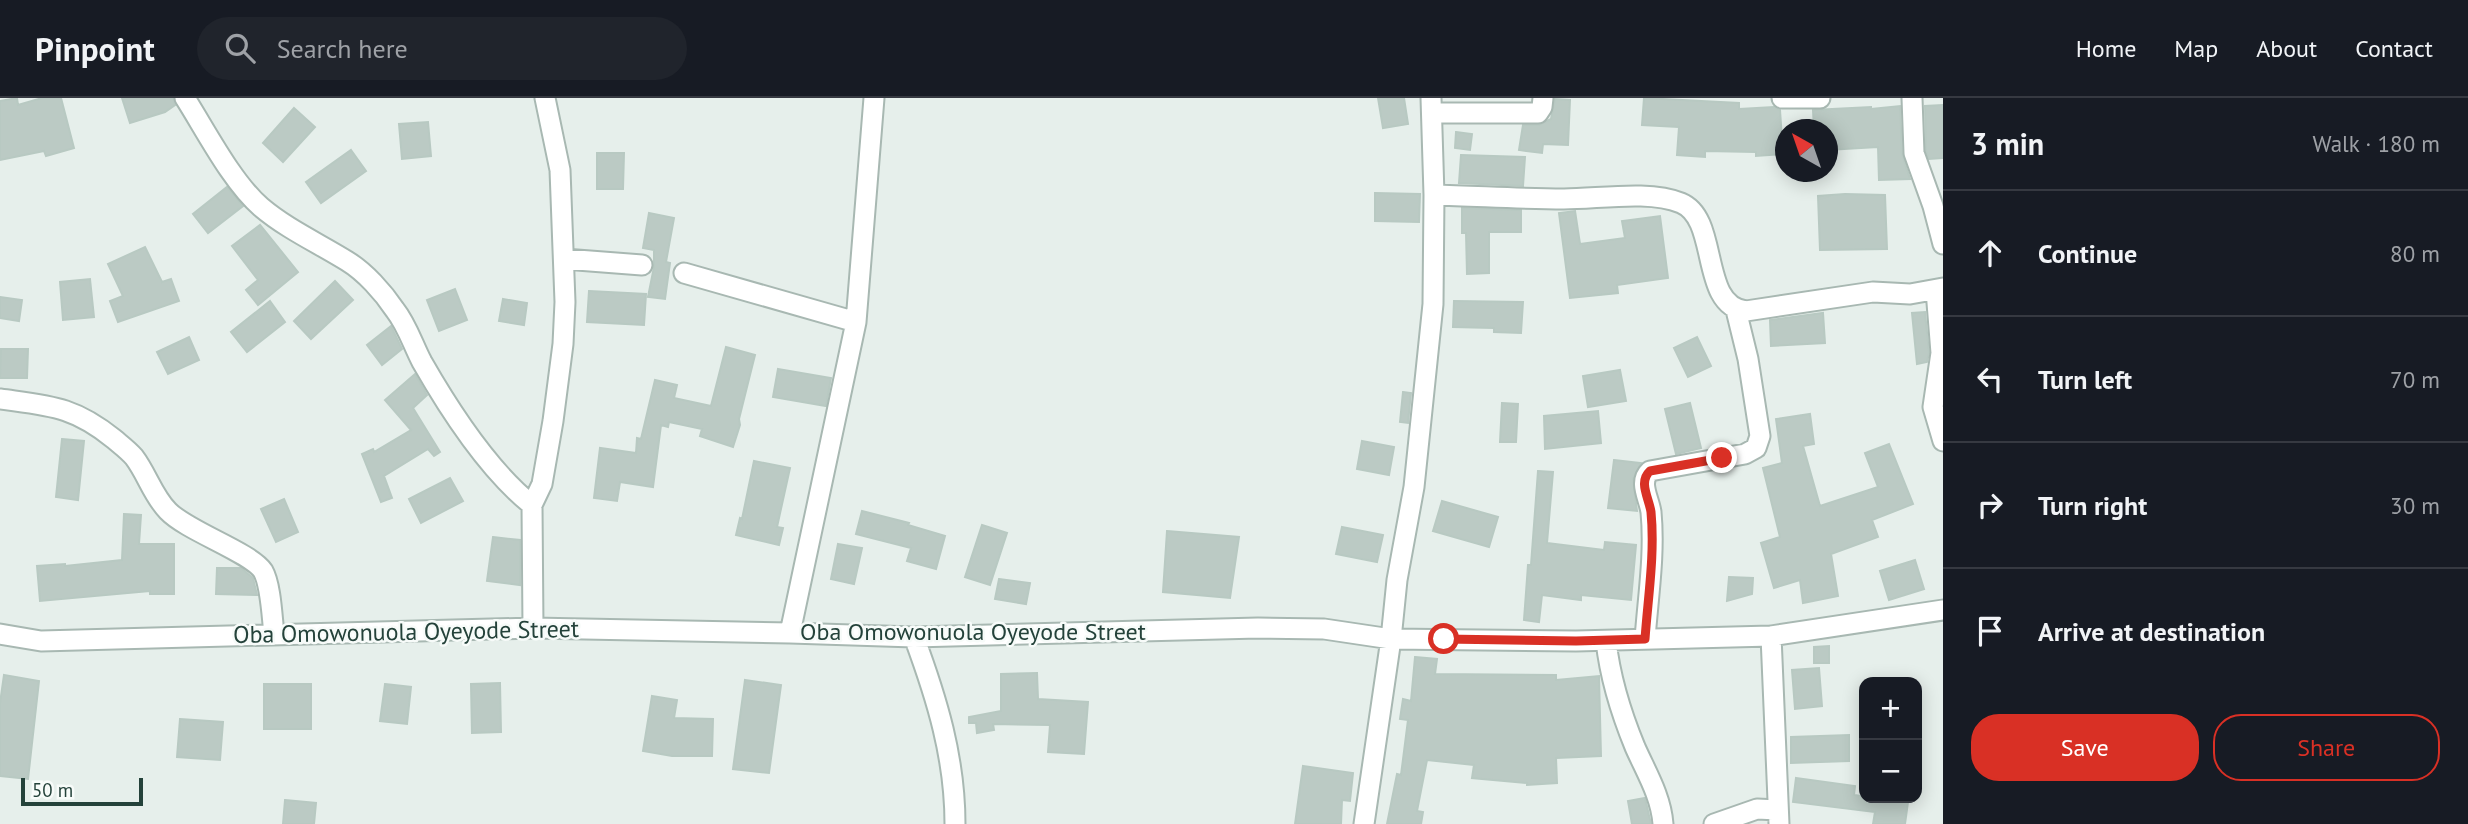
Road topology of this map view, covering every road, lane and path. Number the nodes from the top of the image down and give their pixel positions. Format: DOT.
graph roads {
  1 [pos="185,98"];
  2 [pos="544,98"];
  3 [pos="874,98"];
  4 [pos="1543,98"];
  5 [pos="1782,98"];
  6 [pos="1820,98"];
  7 [pos="1912,98"];
  8 [pos="1431,106"];
  9 [pos="1434,195"];
  10 [pos="1943,244"];
  11 [pos="564,259"];
  12 [pos="642,265"];
  13 [pos="684,273"];
  14 [pos="1939,289"];
  15 [pos="1737,310"];
  16 [pos="856,322"];
  17 [pos="0,399"];
  18 [pos="1943,441"];
  19 [pos="532,505"];
  20 [pos="1943,610"];
  21 [pos="533,628"];
  22 [pos="790,633"];
  23 [pos="0,634"];
  24 [pos="274,634"];
  25 [pos="1771,636"];
  26 [pos="914,638"];
  27 [pos="1391,639"];
  28 [pos="1645,639"];
  29 [pos="1606,641"];
  30 [pos="1779,817"];
  31 [pos="955,824"];
  32 [pos="1364,824"];
  33 [pos="1664,824"];
  34 [pos="1714,824"];
  1 -- 19 [label="street"];
  2 -- 11 [label="street"];
  3 -- 16 [label="street"];
  4 -- 8 [label="street"];
  5 -- 6 [label="street"];
  7 -- 10 [label="street"];
  8 -- 9 [label="street"];
  9 -- 15 [label="street"];
  9 -- 27 [label="street"];
  11 -- 12 [label="street"];
  11 -- 19 [label="street"];
  13 -- 16 [label="street"];
  14 -- 15 [label="street"];
  14 -- 18 [label="street"];
  15 -- 28 [label="street"];
  16 -- 22 [label="street"];
  17 -- 24 [label="street"];
  19 -- 21 [label="street"];
  20 -- 25 [label="street, Oba Omowonuola Oyeyode Street"];
  21 -- 22 [label="street, Oba Omowonuola Oyeyode Street"];
  21 -- 24 [label="street, Oba Omowonuola Oyeyode Street"];
  22 -- 26 [label="street, Oba Omowonuola Oyeyode Street"];
  23 -- 24 [label="street, Oba Omowonuola Oyeyode Street"];
  25 -- 28 [label="street, Oba Omowonuola Oyeyode Street"];
  25 -- 30 [label="street"];
  26 -- 27 [label="street, Oba Omowonuola Oyeyode Street"];
  26 -- 31 [label="street"];
  27 -- 29 [label="street, Oba Omowonuola Oyeyode Street"];
  27 -- 32 [label="street"];
  28 -- 29 [label="street, Oba Omowonuola Oyeyode Street"];
  29 -- 33 [label="street"];
  30 -- 34 [label="street"];
}
